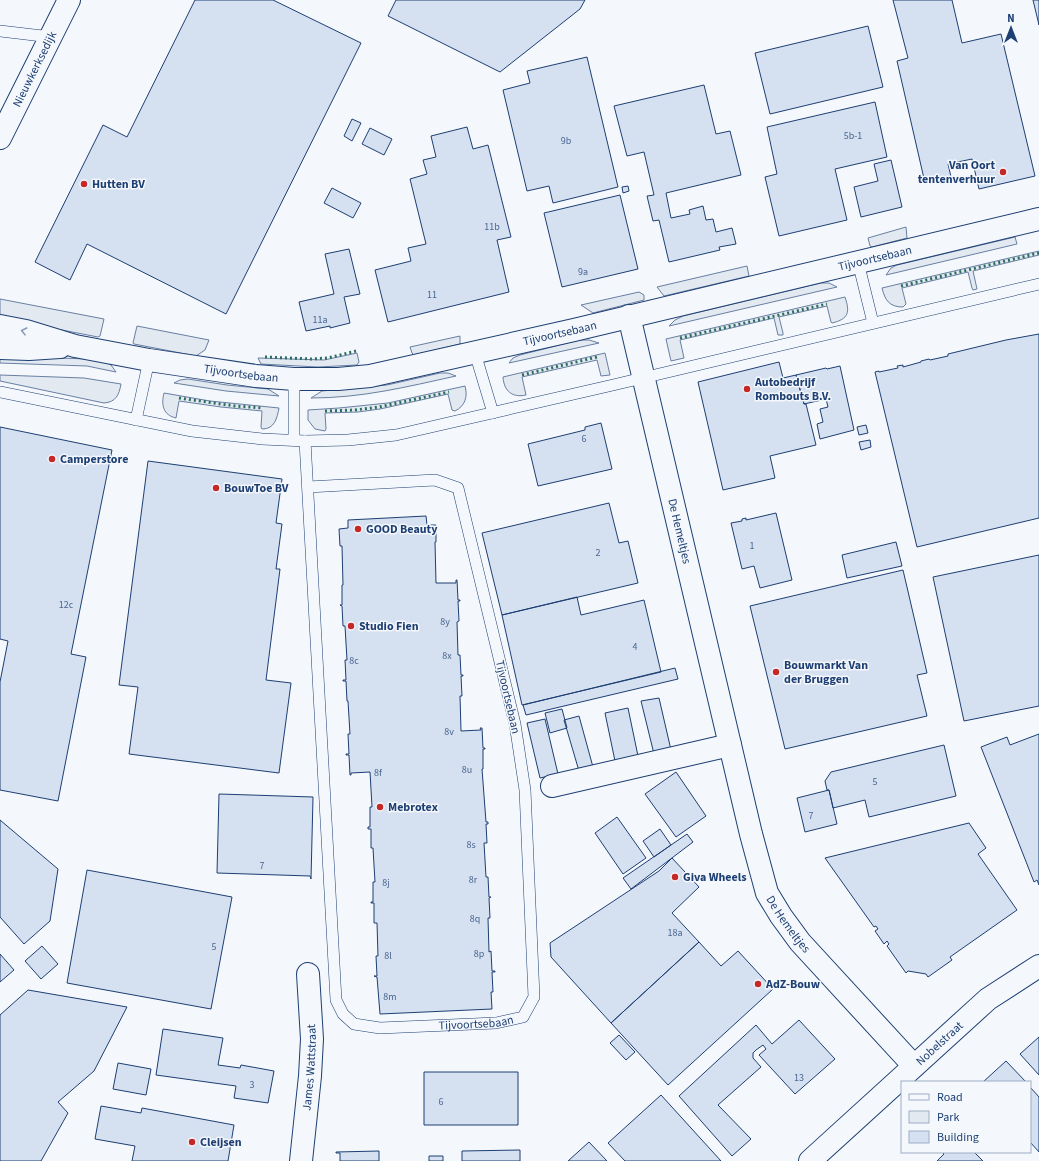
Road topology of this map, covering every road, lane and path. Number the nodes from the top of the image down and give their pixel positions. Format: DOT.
graph roads {
  1 [pos="69,0"];
  2 [pos="0,31"];
  3 [pos="51,37"];
  4 [pos="0,138"];
  5 [pos="1039,220"];
  6 [pos="858,262"];
  7 [pos="1039,284"];
  8 [pos="629,316"];
  9 [pos="873,324"];
  10 [pos="0,326"];
  11 [pos="75,346"];
  12 [pos="0,348"];
  13 [pos="475,353"];
  14 [pos="149,360"];
  15 [pos="644,378"];
  16 [pos="294,379"];
  17 [pos="0,392"];
  18 [pos="493,412"];
  19 [pos="136,420"];
  20 [pos="299,440"];
  21 [pos="308,487"];
  22 [pos="730,745"];
  23 [pos="552,786"];
  24 [pos="1039,966"];
  25 [pos="308,974"];
  26 [pos="914,1066"];
  27 [pos="301,1161"];
  28 [pos="810,1161"];
  1 -- 3 [label="street, Nieuwkerksedijk"];
  2 -- 3 [label="lane"];
  3 -- 4 [label="street, Nieuwkerksedijk"];
  5 -- 6 [label="street, Tijvoortsebaan"];
  6 -- 8 [label="street, Tijvoortsebaan"];
  6 -- 9 [label="lane"];
  7 -- 9 [label="lane"];
  8 -- 13 [label="street, Tijvoortsebaan"];
  8 -- 15 [label="street, De Hemeltjes"];
  9 -- 15 [label="lane"];
  11 -- 10 [label="street, Tijvoortsebaan, one-way"];
  11 -- 12 [label="street, Tijvoortsebaan"];
  11 -- 14 [label="street, Tijvoortsebaan"];
  13 -- 16 [label="street, Tijvoortsebaan"];
  13 -- 18 [label="lane"];
  14 -- 16 [label="street, Tijvoortsebaan"];
  14 -- 19 [label="lane"];
  15 -- 18 [label="lane"];
  15 -- 22 [label="street, De Hemeltjes"];
  16 -- 20 [label="lane, Tijvoortsebaan"];
  17 -- 19 [label="lane"];
  18 -- 20 [label="lane"];
  19 -- 20 [label="lane"];
  20 -- 21 [label="lane, Tijvoortsebaan"];
  21 -- 21 [label="lane, Tijvoortsebaan"];
  22 -- 23 [label="street"];
  22 -- 26 [label="street, De Hemeltjes"];
  24 -- 26 [label="street, Nobelstraat"];
  25 -- 27 [label="street, James Wattstraat"];
  26 -- 28 [label="street, Nobelstraat"];
}
